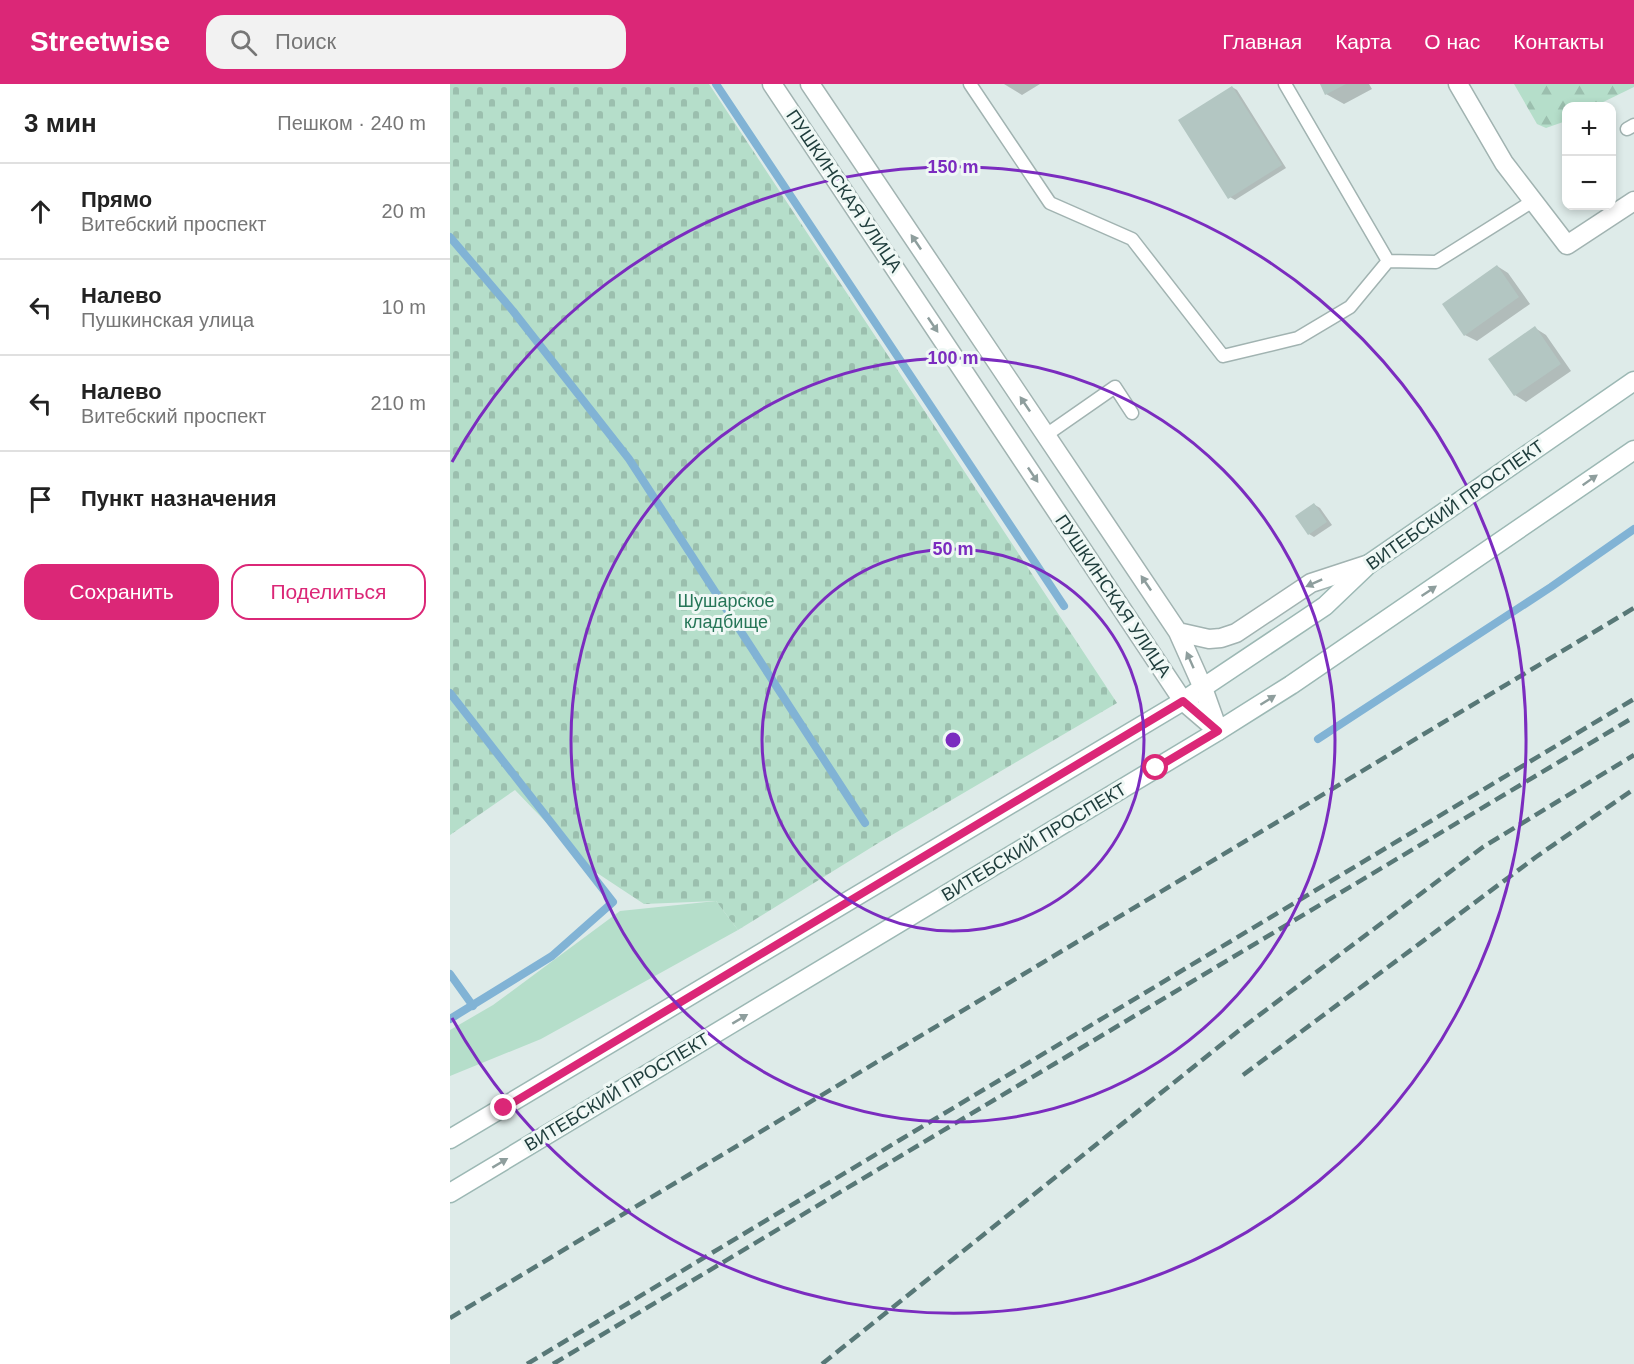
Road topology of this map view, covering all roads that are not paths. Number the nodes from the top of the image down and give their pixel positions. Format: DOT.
graph roads {
  1 [pos="772,84"];
  2 [pos="810,84"];
  3 [pos="970,84"];
  4 [pos="1285,84"];
  5 [pos="1458,84"];
  6 [pos="1533,201"];
  7 [pos="1634,201"];
  8 [pos="1388,261"];
  9 [pos="1634,381"];
  10 [pos="1132,413"];
  11 [pos="1046,435"];
  12 [pos="1634,450"];
  13 [pos="1369,564"];
  14 [pos="1178,632"];
  15 [pos="1203,688"];
  16 [pos="1183,701"];
  17 [pos="1218,731"];
  18 [pos="450,1139"];
  19 [pos="450,1193"];
  1 -- 16 [label="main road, ПУШКИНСКАЯ УЛИЦА, one-way"];
  11 -- 2 [label="main road, ПУШКИНСКАЯ УЛИЦА, one-way"];
  3 -- 8 [label="lane"];
  4 -- 8 [label="lane"];
  5 -- 6 [label="main road"];
  6 -- 7 [label="main road"];
  6 -- 8 [label="lane"];
  9 -- 13 [label="main road, ВИТЕБСКИЙ ПРОСПЕКТ"];
  10 -- 11 [label="lane"];
  14 -- 11 [label="main road, ПУШКИНСКАЯ УЛИЦА, one-way"];
  17 -- 12 [label="main road, ВИТЕБСКИЙ ПРОСПЕКТ, one-way"];
  13 -- 14 [label="main road, one-way"];
  13 -- 15 [label="main road, ВИТЕБСКИЙ ПРОСПЕКТ"];
  15 -- 14 [label="main road, ПУШКИНСКАЯ УЛИЦА, one-way"];
  15 -- 16 [label="main road, ВИТЕБСКИЙ ПРОСПЕКТ"];
  15 -- 17 [label="main road, ПУШКИНСКАЯ УЛИЦА"];
  16 -- 17 [label="main road, ПУШКИНСКАЯ УЛИЦА"];
  16 -- 18 [label="main road, ВИТЕБСКИЙ ПРОСПЕКТ"];
  19 -- 17 [label="main road, ВИТЕБСКИЙ ПРОСПЕКТ, one-way"];
}
